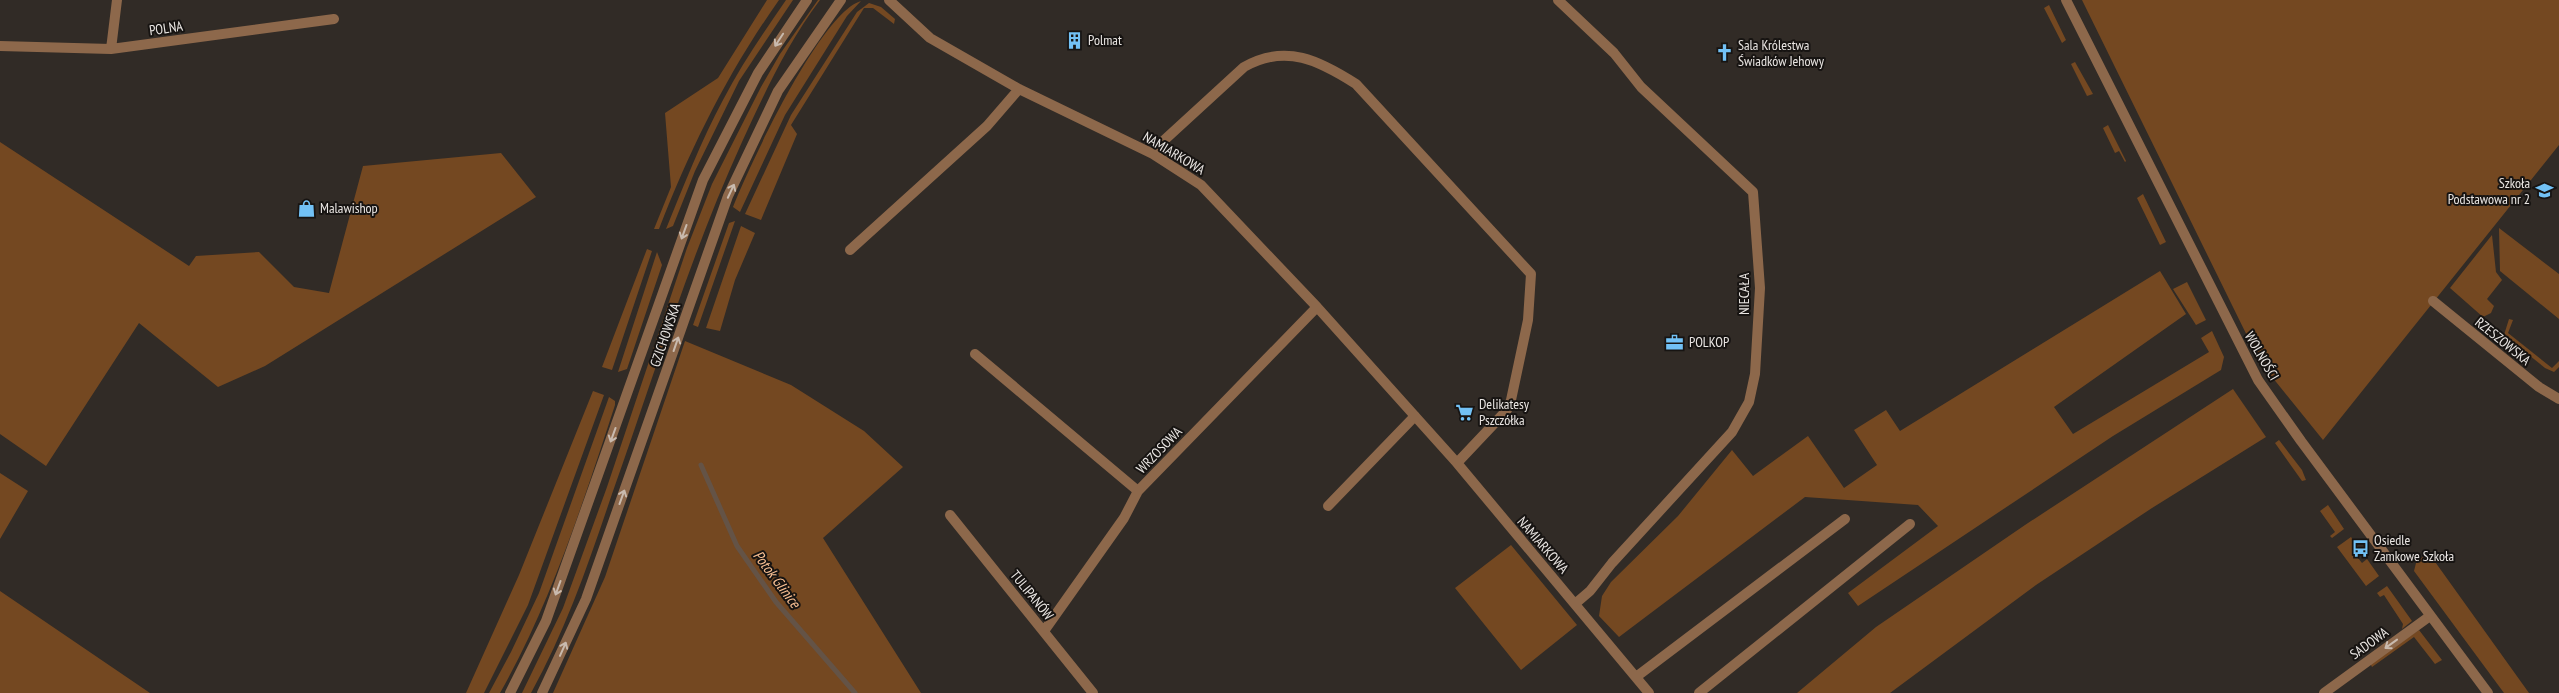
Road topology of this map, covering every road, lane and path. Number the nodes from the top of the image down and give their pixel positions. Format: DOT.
graph roads {
  1 [pos="117,0"];
  2 [pos="807,0"];
  3 [pos="841,0"];
  4 [pos="889,0"];
  5 [pos="1558,0"];
  6 [pos="2066,0"];
  7 [pos="334,19"];
  8 [pos="0,46"];
  9 [pos="111,49"];
  10 [pos="1019,89"];
  11 [pos="1153,154"];
  12 [pos="850,250"];
  13 [pos="2433,301"];
  14 [pos="1317,306"];
  15 [pos="975,354"];
  16 [pos="2559,399"];
  17 [pos="1415,416"];
  18 [pos="1457,463"];
  19 [pos="1138,491"];
  20 [pos="1328,506"];
  21 [pos="950,515"];
  22 [pos="1846,519"];
  23 [pos="1910,524"];
  24 [pos="1576,603"];
  25 [pos="2430,616"];
  26 [pos="1044,631"];
  27 [pos="1636,677"];
  28 [pos="510,693"];
  29 [pos="542,693"];
  30 [pos="1094,693"];
  31 [pos="1649,693"];
  32 [pos="1699,693"];
  33 [pos="2324,693"];
  34 [pos="2488,693"];
  1 -- 9 [label="street"];
  2 -- 28 [label="street, GZICHOWSKA, one-way"];
  29 -- 3 [label="street, GZICHOWSKA, one-way"];
  4 -- 10 [label="street, NAMIARKOWA"];
  5 -- 24 [label="street, NIECAŁA"];
  6 -- 25 [label="street, WOLNOŚCI"];
  7 -- 9 [label="street, POLNA"];
  8 -- 9 [label="street, POLNA"];
  10 -- 11 [label="street, NAMIARKOWA"];
  10 -- 12 [label="street"];
  11 -- 14 [label="street, NAMIARKOWA"];
  11 -- 18 [label="street"];
  13 -- 16 [label="street, RZESZOWSKA"];
  14 -- 17 [label="street, NAMIARKOWA"];
  14 -- 19 [label="street, WRZOSOWA"];
  15 -- 19 [label="street"];
  17 -- 18 [label="street, NAMIARKOWA"];
  17 -- 20 [label="street"];
  18 -- 24 [label="street, NAMIARKOWA"];
  19 -- 26 [label="street, WRZOSOWA"];
  21 -- 26 [label="street, TULIPANÓW"];
  22 -- 27 [label="street"];
  23 -- 32 [label="street"];
  24 -- 27 [label="street, NAMIARKOWA"];
  25 -- 33 [label="street, SADOWA, one-way"];
  25 -- 34 [label="street, WOLNOŚCI"];
  26 -- 30 [label="street, TULIPANÓW"];
  27 -- 31 [label="street, NAMIARKOWA"];
}
